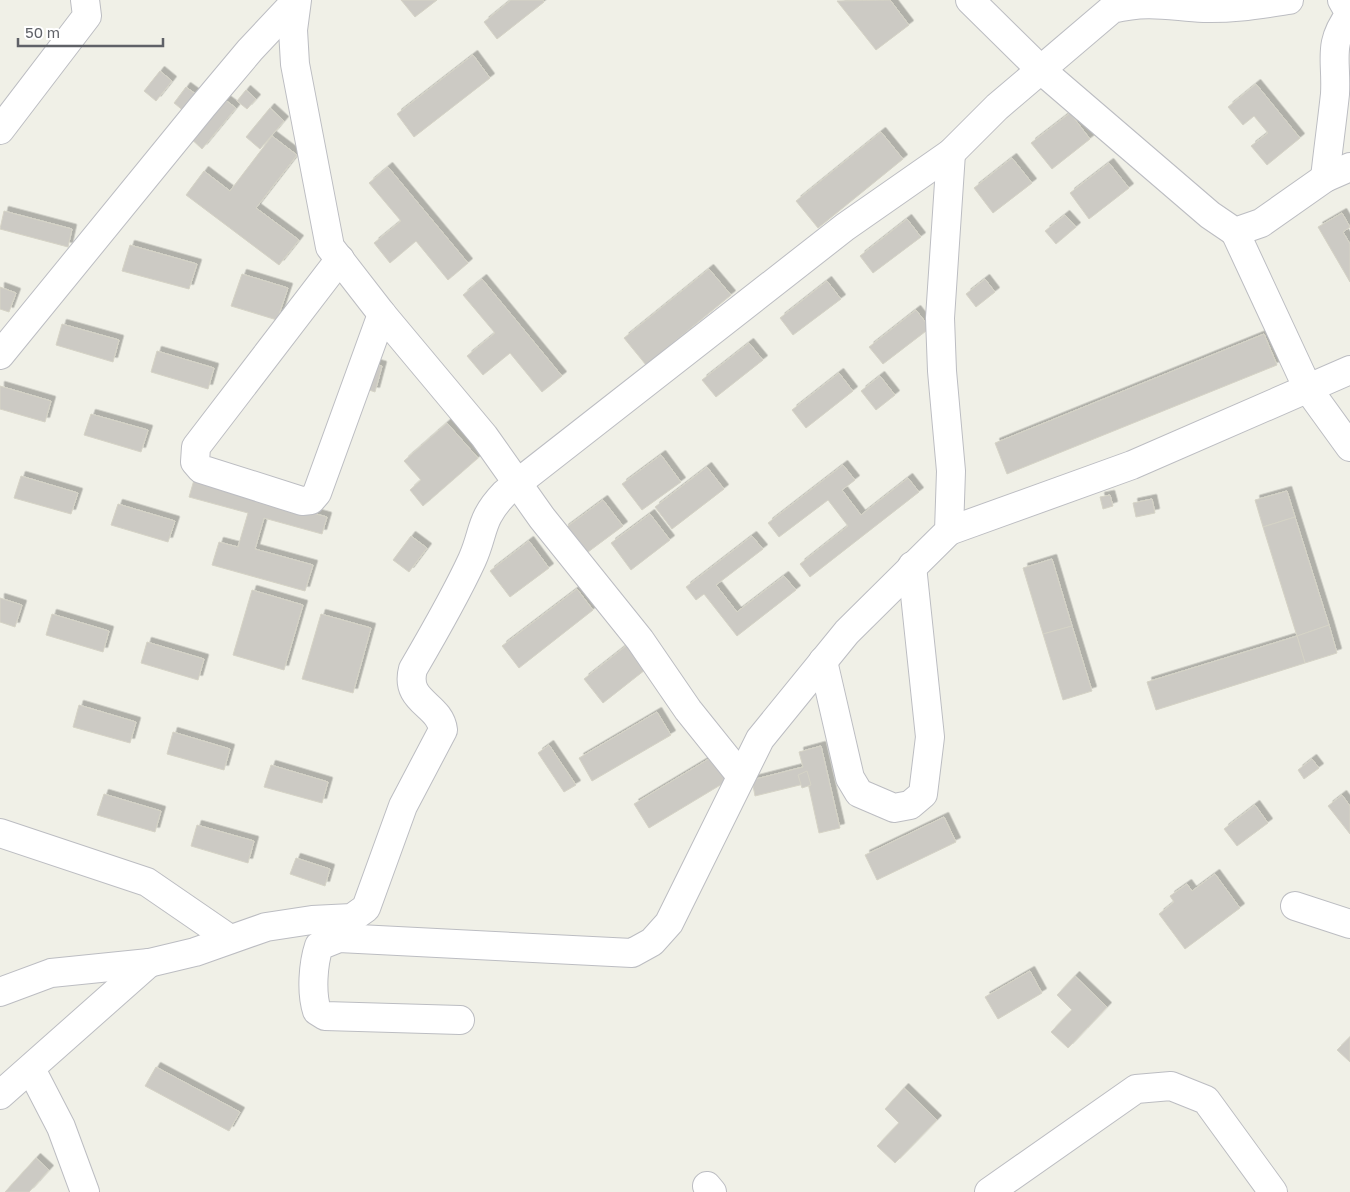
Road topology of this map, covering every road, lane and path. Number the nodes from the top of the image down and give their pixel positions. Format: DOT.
graph roads {
  1 [pos="970,0"];
  2 [pos="1289,0"];
  3 [pos="1342,0"];
  4 [pos="296,1"];
  5 [pos="91,5"];
  6 [pos="1350,14"];
  7 [pos="1040,69"];
  8 [pos="0,130"];
  9 [pos="951,153"];
  10 [pos="1350,167"];
  11 [pos="1325,178"];
  12 [pos="1235,232"];
  13 [pos="340,259"];
  14 [pos="382,314"];
  15 [pos="0,355"];
  16 [pos="1350,370"];
  17 [pos="1308,389"];
  18 [pos="1350,447"];
  19 [pos="517,484"];
  20 [pos="949,530"];
  21 [pos="912,566"];
  22 [pos="823,661"];
  23 [pos="741,776"];
  24 [pos="0,833"];
  25 [pos="1295,906"];
  26 [pos="1350,924"];
  27 [pos="315,933"];
  28 [pos="230,939"];
  29 [pos="150,963"];
  30 [pos="0,992"];
  31 [pos="460,1020"];
  32 [pos="31,1069"];
  33 [pos="0,1095"];
  34 [pos="85,1192"];
  35 [pos="988,1192"];
  36 [pos="1273,1192"];
  1 -- 7 [label="street"];
  2 -- 7 [label="street"];
  3 -- 6 [label="street"];
  4 -- 13 [label="street"];
  4 -- 15 [label="street"];
  5 -- 8 [label="street"];
  6 -- 11 [label="street"];
  7 -- 9 [label="street"];
  7 -- 12 [label="street"];
  9 -- 19 [label="street"];
  9 -- 20 [label="street"];
  10 -- 11 [label="street"];
  11 -- 12 [label="street"];
  12 -- 17 [label="street"];
  13 -- 14 [label="street"];
  13 -- 14 [label="street"];
  14 -- 19 [label="street"];
  16 -- 17 [label="street"];
  17 -- 18 [label="street"];
  17 -- 20 [label="street"];
  19 -- 23 [label="street"];
  19 -- 27 [label="street"];
  20 -- 21 [label="street"];
  21 -- 22 [label="street"];
  21 -- 22 [label="street"];
  22 -- 23 [label="street"];
  23 -- 27 [label="street"];
  24 -- 28 [label="street"];
  25 -- 26 [label="street"];
  27 -- 28 [label="street"];
  27 -- 31 [label="street"];
  28 -- 29 [label="street"];
  29 -- 30 [label="street"];
  29 -- 32 [label="street"];
  32 -- 33 [label="street"];
  32 -- 34 [label="street"];
  35 -- 36 [label="street"];
}
